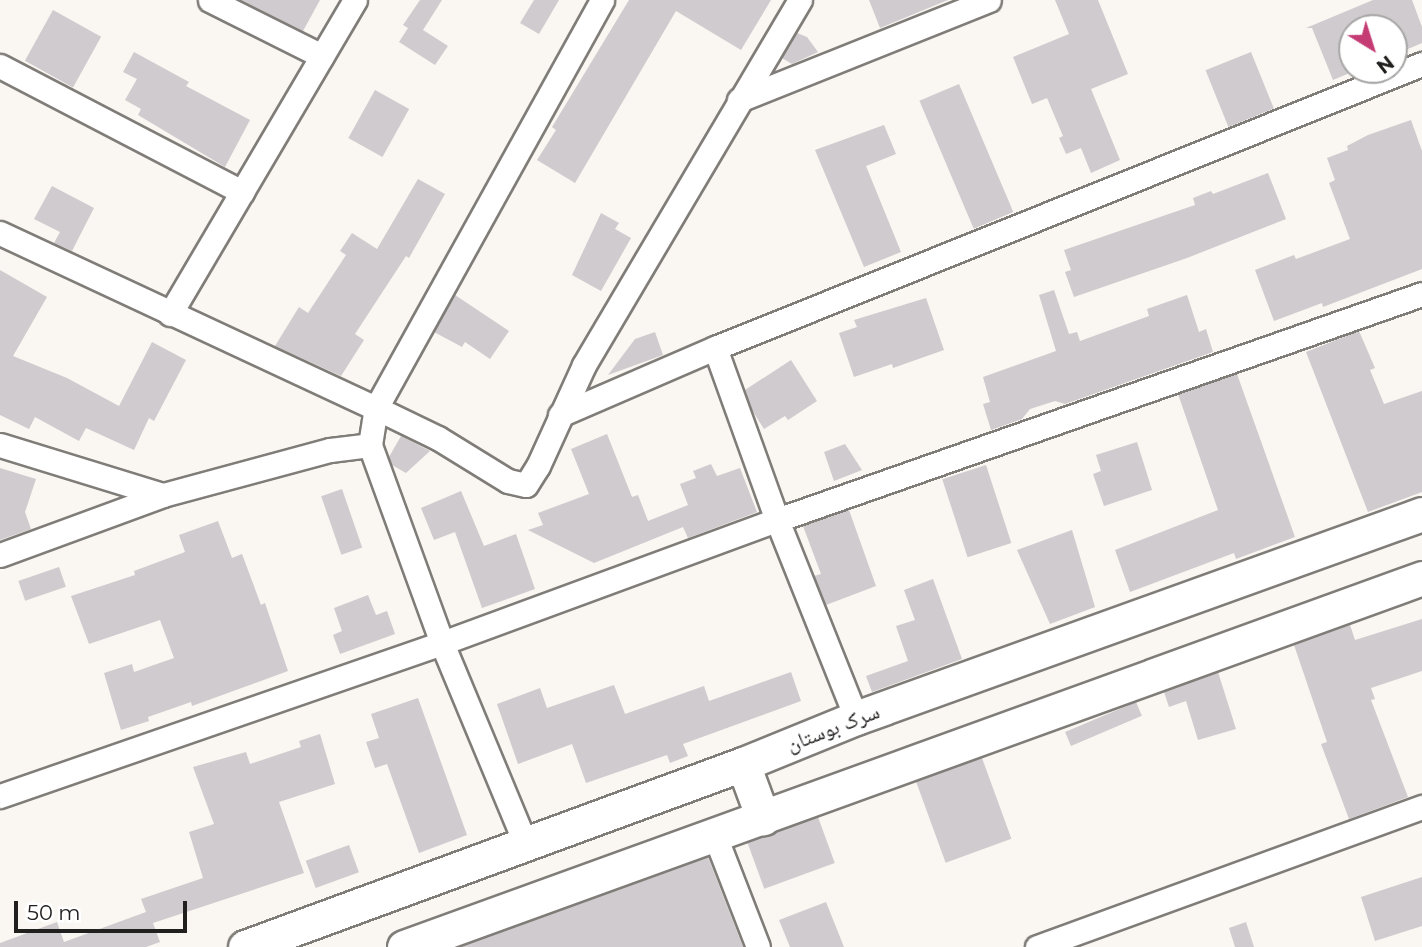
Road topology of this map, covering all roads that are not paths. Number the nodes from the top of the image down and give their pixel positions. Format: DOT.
graph roads {
  1 [pos="210,0"];
  2 [pos="355,0"];
  3 [pos="602,0"];
  4 [pos="800,0"];
  5 [pos="989,0"];
  6 [pos="322,56"];
  7 [pos="1422,64"];
  8 [pos="0,66"];
  9 [pos="739,100"];
  10 [pos="242,192"];
  11 [pos="0,233"];
  12 [pos="1422,294"];
  13 [pos="170,314"];
  14 [pos="715,348"];
  15 [pos="376,408"];
  16 [pos="560,415"];
  17 [pos="0,444"];
  18 [pos="370,445"];
  19 [pos="163,495"];
  20 [pos="1422,514"];
  21 [pos="777,520"];
  22 [pos="0,555"];
  23 [pos="1422,578"];
  24 [pos="442,643"];
  25 [pos="856,718"];
  26 [pos="743,764"];
  27 [pos="0,796"];
  28 [pos="1422,807"];
  29 [pos="763,818"];
  30 [pos="715,836"];
  31 [pos="526,845"];
  32 [pos="245,947"];
  33 [pos="404,947"];
  34 [pos="758,947"];
  35 [pos="1037,947"];
  1 -- 6 [label="street"];
  2 -- 6 [label="street"];
  3 -- 15 [label="street"];
  4 -- 9 [label="street"];
  5 -- 9 [label="street"];
  6 -- 10 [label="street"];
  7 -- 14 [label="street"];
  8 -- 10 [label="street"];
  9 -- 16 [label="street"];
  10 -- 13 [label="street"];
  11 -- 13 [label="street"];
  12 -- 21 [label="street"];
  13 -- 15 [label="street"];
  14 -- 16 [label="street"];
  14 -- 21 [label="street"];
  15 -- 16 [label="street"];
  15 -- 18 [label="street"];
  17 -- 19 [label="street"];
  18 -- 19 [label="street"];
  18 -- 24 [label="street"];
  19 -- 22 [label="street"];
  20 -- 25 [label="street, سرک بوستان"];
  21 -- 24 [label="street"];
  21 -- 25 [label="street"];
  23 -- 29 [label="street"];
  24 -- 27 [label="street"];
  24 -- 31 [label="street"];
  25 -- 26 [label="street, سرک بوستان"];
  26 -- 29 [label="street"];
  26 -- 31 [label="street, سرک بوستان"];
  28 -- 35 [label="street"];
  29 -- 30 [label="street"];
  30 -- 33 [label="street"];
  30 -- 34 [label="street"];
  31 -- 32 [label="street, سرک بوستان"];
}
